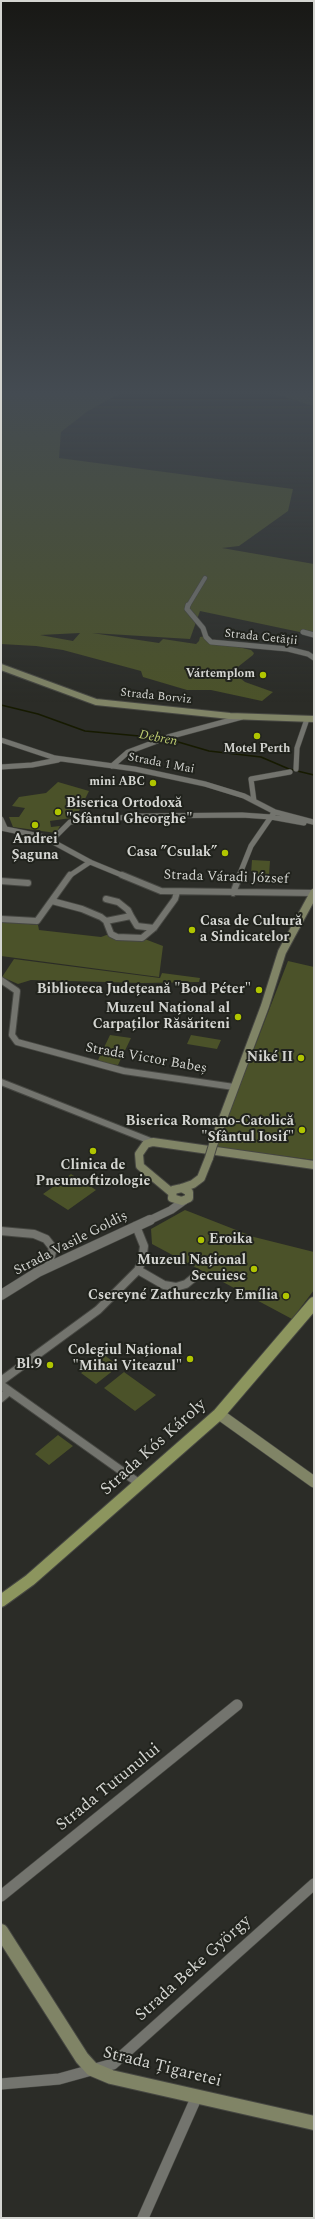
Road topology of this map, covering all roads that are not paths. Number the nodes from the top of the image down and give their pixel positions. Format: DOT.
graph roads {
  1 [pos="205,578"];
  2 [pos="302,632"];
  3 [pos="314,635"];
  4 [pos="314,658"];
  5 [pos="1,667"];
  6 [pos="242,717"];
  7 [pos="311,719"];
  8 [pos="2,741"];
  9 [pos="62,760"];
  10 [pos="112,766"];
  11 [pos="1,767"];
  12 [pos="254,801"];
  13 [pos="273,814"];
  14 [pos="1,819"];
  15 [pos="313,822"];
  16 [pos="3,828"];
  17 [pos="51,841"];
  18 [pos="90,862"];
  19 [pos="1,881"];
  20 [pos="28,883"];
  21 [pos="177,892"];
  22 [pos="233,893"];
  23 [pos="314,893"];
  24 [pos="106,899"];
  25 [pos="52,901"];
  26 [pos="131,916"];
  27 [pos="1,919"];
  28 [pos="106,921"];
  29 [pos="154,928"];
  30 [pos="1,980"];
  31 [pos="1,1082"];
  32 [pos="234,1087"];
  33 [pos="153,1142"];
  34 [pos="314,1165"];
  35 [pos="176,1191"];
  36 [pos="185,1200"];
  37 [pos="153,1218"];
  38 [pos="136,1226"];
  39 [pos="1,1231"];
  40 [pos="10,1232"];
  41 [pos="1,1237"];
  42 [pos="48,1267"];
  43 [pos="138,1270"];
  44 [pos="197,1275"];
  45 [pos="1,1295"];
  46 [pos="314,1303"];
  47 [pos="1,1381"];
  48 [pos="1,1385"];
  49 [pos="9,1391"];
  50 [pos="1,1398"];
  51 [pos="218,1414"];
  52 [pos="314,1482"];
  53 [pos="140,1484"];
  54 [pos="1,1601"];
  55 [pos="236,1705"];
  56 [pos="314,1884"];
  57 [pos="1,1896"];
  58 [pos="1,1932"];
  59 [pos="92,2069"];
  60 [pos="1,2084"];
  61 [pos="197,2096"];
  62 [pos="314,2123"];
  63 [pos="143,2218"];
  1 -- 4 [label="street, Strada Cetății"];
  2 -- 3 [label="street"];
  5 -- 6 [label="main road, Strada Borviz"];
  6 -- 7 [label="main road, Strada Borviz"];
  6 -- 10 [label="street"];
  7 -- 12 [label="street"];
  8 -- 9 [label="street, Strada 1 Mai"];
  9 -- 10 [label="street, Strada 1 Mai"];
  9 -- 11 [label="street"];
  10 -- 12 [label="street, Strada 1 Mai"];
  12 -- 13 [label="street, Strada 1 Mai"];
  13 -- 15 [label="street"];
  13 -- 17 [label="street"];
  13 -- 22 [label="street"];
  14 -- 16 [label="street, Strada Váradi József"];
  16 -- 17 [label="street, Strada Váradi József"];
  17 -- 18 [label="street, Strada Váradi József"];
  18 -- 21 [label="street, Strada Váradi József"];
  18 -- 25 [label="street"];
  19 -- 20 [label="street"];
  21 -- 22 [label="street, Strada Váradi József"];
  21 -- 29 [label="street"];
  22 -- 23 [label="street, Strada Váradi József"];
  23 -- 32 [label="main road"];
  24 -- 26 [label="street"];
  25 -- 27 [label="street"];
  25 -- 28 [label="street"];
  26 -- 28 [label="street"];
  26 -- 29 [label="street"];
  28 -- 29 [label="street"];
  30 -- 32 [label="street, Strada Victor Babeș"];
  31 -- 33 [label="street"];
  32 -- 35 [label="main road, bridge"];
  33 -- 34 [label="main road"];
  33 -- 35 [label="main road"];
  35 -- 36 [label="main road"];
  35 -- 37 [label="street, Strada Vasile Goldiș"];
  36 -- 37 [label="street, Strada Vasile Goldiș"];
  37 -- 38 [label="street, Strada Vasile Goldiș"];
  38 -- 42 [label="street, Strada Vasile Goldiș"];
  38 -- 43 [label="street"];
  39 -- 40 [label="street"];
  40 -- 41 [label="street"];
  40 -- 42 [label="street"];
  42 -- 45 [label="street, Strada Vasile Goldiș"];
  43 -- 44 [label="street"];
  43 -- 47 [label="street"];
  46 -- 51 [label="main road, Strada Kós Károly"];
  48 -- 49 [label="street"];
  49 -- 50 [label="street"];
  49 -- 53 [label="street"];
  51 -- 52 [label="main road"];
  51 -- 53 [label="main road, Strada Kós Károly"];
  53 -- 54 [label="main road, Strada Kós Károly"];
  55 -- 57 [label="street, Strada Tutunului"];
  56 -- 59 [label="street, Strada Beke György"];
  58 -- 59 [label="main road, Strada Țigaretei"];
  59 -- 60 [label="street, Strada Beke György"];
  59 -- 61 [label="main road, Strada Țigaretei"];
  61 -- 62 [label="main road, Strada Țigaretei"];
  61 -- 63 [label="street"];
}
